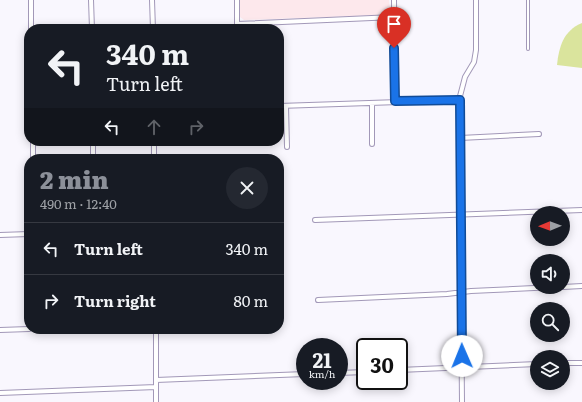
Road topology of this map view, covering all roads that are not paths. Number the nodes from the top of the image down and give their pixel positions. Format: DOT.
graph roads {
  1 [pos="31,0"];
  2 [pos="91,0"];
  3 [pos="152,0"];
  4 [pos="237,0"];
  5 [pos="394,0"];
  6 [pos="476,0"];
  7 [pos="528,0"];
  8 [pos="394,17"];
  9 [pos="31,24"];
  10 [pos="92,24"];
  11 [pos="152,24"];
  12 [pos="237,24"];
  13 [pos="528,49"];
  14 [pos="460,100"];
  15 [pos="395,101"];
  16 [pos="372,103"];
  17 [pos="286,106"];
  18 [pos="540,134"];
  19 [pos="460,138"];
  20 [pos="372,144"];
  21 [pos="287,147"];
  22 [pos="582,210"];
  23 [pos="461,215"];
  24 [pos="315,220"];
  25 [pos="24,234"];
  26 [pos="0,235"];
  27 [pos="582,286"];
  28 [pos="570,287"];
  29 [pos="530,288"];
  30 [pos="461,292"];
  31 [pos="318,300"];
  32 [pos="24,329"];
  33 [pos="0,330"];
  34 [pos="156,334"];
  35 [pos="570,363"];
  36 [pos="582,363"];
  37 [pos="530,364"];
  38 [pos="462,368"];
  39 [pos="408,370"];
  40 [pos="296,374"];
  41 [pos="156,380"];
  42 [pos="156,387"];
  43 [pos="0,393"];
  44 [pos="156,402"];
  45 [pos="462,402"];
  1 -- 9 [label="street"];
  2 -- 10 [label="street"];
  3 -- 11 [label="street"];
  4 -- 12 [label="street"];
  5 -- 8 [label="street"];
  6 -- 14 [label="street"];
  7 -- 13 [label="lane"];
  8 -- 12 [label="street"];
  8 -- 15 [label="street"];
  14 -- 15 [label="street"];
  14 -- 19 [label="street"];
  15 -- 16 [label="street"];
  16 -- 17 [label="street"];
  16 -- 20 [label="street"];
  17 -- 21 [label="street"];
  18 -- 19 [label="street"];
  19 -- 23 [label="street"];
  22 -- 23 [label="street"];
  23 -- 24 [label="street"];
  23 -- 30 [label="street"];
  25 -- 26 [label="street"];
  27 -- 28 [label="street"];
  29 -- 30 [label="street"];
  30 -- 31 [label="street"];
  30 -- 38 [label="street"];
  32 -- 33 [label="street"];
  34 -- 41 [label="street"];
  35 -- 36 [label="street"];
  37 -- 38 [label="street"];
  38 -- 39 [label="street"];
  38 -- 45 [label="street"];
  40 -- 41 [label="street"];
  41 -- 42 [label="street"];
  42 -- 43 [label="street"];
  42 -- 44 [label="street"];
}
